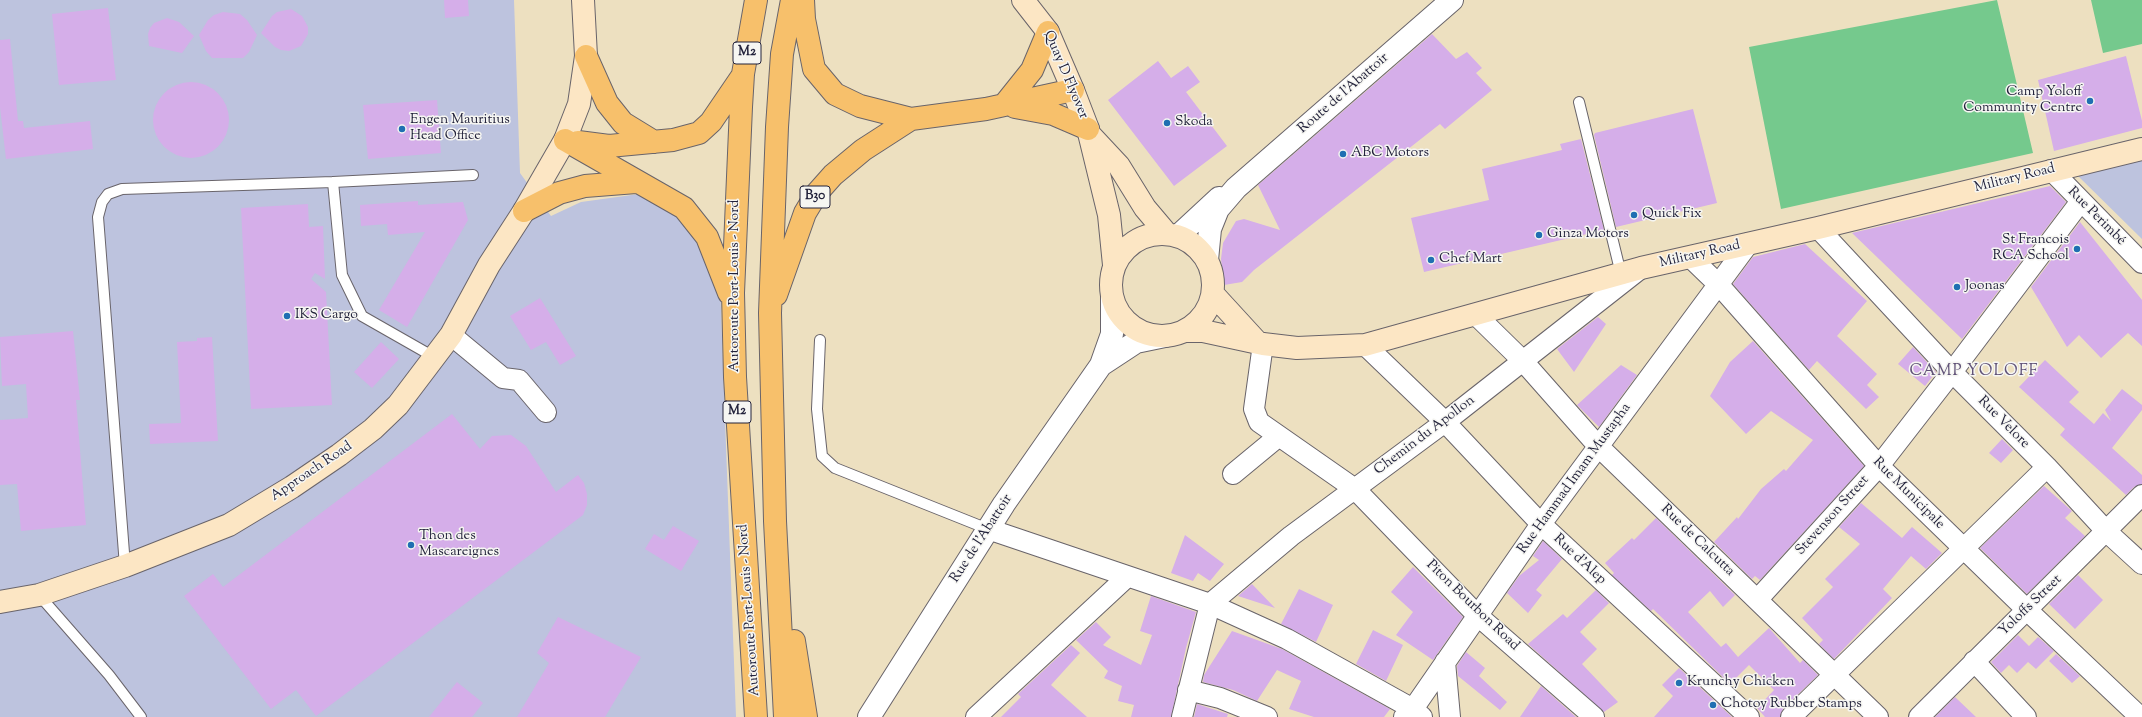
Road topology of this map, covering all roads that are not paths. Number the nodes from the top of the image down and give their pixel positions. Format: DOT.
graph roads {
  1 [pos="583,0"];
  2 [pos="756,0"];
  3 [pos="792,0"];
  4 [pos="803,0"];
  5 [pos="1022,0"];
  6 [pos="1452,0"];
  7 [pos="1048,32"];
  8 [pos="586,56"];
  9 [pos="744,74"];
  10 [pos="1074,90"];
  11 [pos="1579,102"];
  12 [pos="1004,105"];
  13 [pos="911,119"];
  14 [pos="1088,131"];
  15 [pos="565,140"];
  16 [pos="654,142"];
  17 [pos="2142,148"];
  18 [pos="2050,170"];
  19 [pos="472,175"];
  20 [pos="333,182"];
  21 [pos="636,182"];
  22 [pos="1236,188"];
  23 [pos="2081,201"];
  24 [pos="524,211"];
  25 [pos="1818,228"];
  26 [pos="1173,235"];
  27 [pos="1749,244"];
  28 [pos="1690,257"];
  29 [pos="1207,260"];
  30 [pos="2142,262"];
  31 [pos="1114,265"];
  32 [pos="1631,271"];
  33 [pos="1719,285"];
  34 [pos="1213,294"];
  35 [pos="1112,297"];
  36 [pos="733,303"];
  37 [pos="770,314"];
  38 [pos="1475,314"];
  39 [pos="1175,333"];
  40 [pos="451,335"];
  41 [pos="820,340"];
  42 [pos="1260,343"];
  43 [pos="1365,345"];
  44 [pos="434,357"];
  45 [pos="1522,360"];
  46 [pos="1101,365"];
  47 [pos="1952,372"];
  48 [pos="546,412"];
  49 [pos="1444,422"];
  50 [pos="1279,436"];
  51 [pos="1598,446"];
  52 [pos="1879,466"];
  53 [pos="2047,467"];
  54 [pos="1233,474"];
  55 [pos="1355,489"];
  56 [pos="2142,495"];
  57 [pos="775,521"];
  58 [pos="1541,524"];
  59 [pos="988,529"];
  60 [pos="2107,532"];
  61 [pos="1964,550"];
  62 [pos="2142,564"];
  63 [pos="125,566"];
  64 [pos="1127,577"];
  65 [pos="39,595"];
  66 [pos="1758,599"];
  67 [pos="0,602"];
  68 [pos="1210,604"];
  69 [pos="2027,610"];
  70 [pos="1477,615"];
  71 [pos="1974,661"];
  72 [pos="1445,662"];
  73 [pos="1834,676"];
  74 [pos="1188,690"];
  75 [pos="1413,714"];
  76 [pos="978,716"];
  77 [pos="141,717"];
  78 [pos="756,717"];
  79 [pos="785,717"];
  80 [pos="806,717"];
  81 [pos="869,717"];
  82 [pos="1182,717"];
  83 [pos="1267,717"];
  84 [pos="1450,717"];
  85 [pos="1594,717"];
  86 [pos="1749,717"];
  87 [pos="1791,717"];
  88 [pos="1878,717"];
  89 [pos="1919,717"];
  90 [pos="2026,717"];
  91 [pos="2140,717"];
  1 -- 8 [label="main road"];
  2 -- 9 [label="highway, Autoroute Port-Louis - Nord / M2"];
  3 -- 37 [label="highway, Autoroute Port-Louis - Nord / M2"];
  4 -- 13 [label="highway"];
  5 -- 7 [label="main road, Quay D Flyover"];
  6 -- 22 [label="street, Route de l'Abattoir"];
  7 -- 10 [label="main road, Quay D Flyover"];
  7 -- 12 [label="highway"];
  8 -- 15 [label="main road"];
  8 -- 16 [label="highway"];
  9 -- 16 [label="highway"];
  9 -- 36 [label="highway, Autoroute Port-Louis - Nord / M2"];
  10 -- 12 [label="highway"];
  10 -- 14 [label="main road, Quay D Flyover"];
  11 -- 32 [label="lane"];
  12 -- 13 [label="highway"];
  12 -- 14 [label="highway"];
  13 -- 37 [label="highway, B30"];
  14 -- 26 [label="main road"];
  14 -- 31 [label="main road, Quay D Flyover"];
  15 -- 16 [label="highway"];
  15 -- 21 [label="highway"];
  15 -- 24 [label="main road"];
  17 -- 18 [label="main road, Military Road"];
  18 -- 23 [label="street, Rue Perimbé"];
  18 -- 25 [label="main road, Military Road"];
  19 -- 20 [label="lane"];
  20 -- 44 [label="lane"];
  20 -- 63 [label="lane"];
  21 -- 24 [label="highway"];
  21 -- 36 [label="highway"];
  22 -- 26 [label="street, Route de l'Abattoir"];
  22 -- 29 [label="street, Route de l'Abattoir"];
  23 -- 30 [label="street, Rue Perimbé"];
  23 -- 47 [label="street, Stevenson Street"];
  24 -- 40 [label="main road, Approach Road"];
  25 -- 27 [label="main road, Military Road"];
  25 -- 47 [label="street, Rue Velore"];
  26 -- 29 [label="main road"];
  26 -- 31 [label="main road"];
  27 -- 28 [label="main road, Military Road"];
  27 -- 33 [label="street, Rue Hammad Imam Mustapha"];
  28 -- 32 [label="main road, Military Road"];
  28 -- 33 [label="street, Rue Municipale"];
  29 -- 34 [label="main road"];
  31 -- 35 [label="main road"];
  32 -- 38 [label="main road, Military Road"];
  32 -- 45 [label="street, Chemin du Apollon"];
  33 -- 51 [label="street, Rue Hammad Imam Mustapha"];
  33 -- 52 [label="street, Rue Municipale"];
  34 -- 39 [label="main road"];
  34 -- 42 [label="main road"];
  35 -- 39 [label="main road"];
  35 -- 46 [label="street, Rue de l'Abattoir"];
  36 -- 78 [label="highway, Autoroute Port-Louis - Nord / M2"];
  37 -- 57 [label="highway, Autoroute Port-Louis - Nord / M2"];
  38 -- 43 [label="main road, Military Road"];
  38 -- 45 [label="street, Rue de Calcutta"];
  39 -- 42 [label="main road, Military Road"];
  39 -- 46 [label="street, Rue de l'Abattoir"];
  40 -- 44 [label="main road, Approach Road"];
  40 -- 48 [label="street"];
  41 -- 59 [label="lane"];
  42 -- 43 [label="main road, Military Road"];
  42 -- 50 [label="street, Piton Bourbon Road"];
  43 -- 49 [label="street, Rue d'Alep"];
  44 -- 63 [label="main road, Approach Road"];
  45 -- 49 [label="street, Chemin du Apollon"];
  45 -- 51 [label="street, Rue de Calcutta"];
  46 -- 59 [label="street, Rue de l'Abattoir"];
  47 -- 52 [label="street, Stevenson Street"];
  47 -- 53 [label="street, Rue Velore"];
  49 -- 55 [label="street, Chemin du Apollon"];
  49 -- 58 [label="street, Rue d'Alep"];
  50 -- 54 [label="street"];
  50 -- 55 [label="street, Piton Bourbon Road"];
  51 -- 58 [label="street, Rue Hammad Imam Mustapha"];
  51 -- 66 [label="street, Rue de Calcutta"];
  52 -- 61 [label="street, Rue Municipale"];
  52 -- 66 [label="street, Stevenson Street"];
  53 -- 60 [label="street, Rue Velore"];
  53 -- 61 [label="street"];
  55 -- 68 [label="street, Chemin du Apollon"];
  55 -- 70 [label="street, Piton Bourbon Road"];
  56 -- 60 [label="street, Yoloffs Street"];
  57 -- 79 [label="highway, Autoroute Port-Louis - Nord / M2"];
  57 -- 80 [label="highway"];
  58 -- 70 [label="street, Rue Hammad Imam Mustapha"];
  58 -- 86 [label="street, Rue d'Alep"];
  59 -- 64 [label="street"];
  59 -- 81 [label="street, Rue de l'Abattoir"];
  60 -- 62 [label="street, Rue Velore"];
  60 -- 69 [label="street, Yoloffs Street"];
  61 -- 69 [label="street, Rue Municipale"];
  61 -- 73 [label="street"];
  63 -- 65 [label="main road, Approach Road"];
  64 -- 68 [label="street"];
  64 -- 76 [label="street"];
  65 -- 67 [label="main road, Approach Road"];
  65 -- 77 [label="lane"];
  66 -- 73 [label="street, Rue de Calcutta"];
  68 -- 74 [label="street"];
  68 -- 75 [label="street"];
  69 -- 71 [label="street, Yoloffs Street"];
  69 -- 91 [label="street, Rue Municipale"];
  70 -- 72 [label="street, Rue Hammad Imam Mustapha"];
  70 -- 85 [label="street, Piton Bourbon Road"];
  71 -- 89 [label="street, Yoloffs Street"];
  71 -- 90 [label="street"];
  72 -- 75 [label="street, Rue Hammad Imam Mustapha"];
  72 -- 84 [label="street"];
  73 -- 87 [label="street"];
  73 -- 88 [label="street, Rue de Calcutta"];
  74 -- 82 [label="street"];
  74 -- 83 [label="street"];
}
